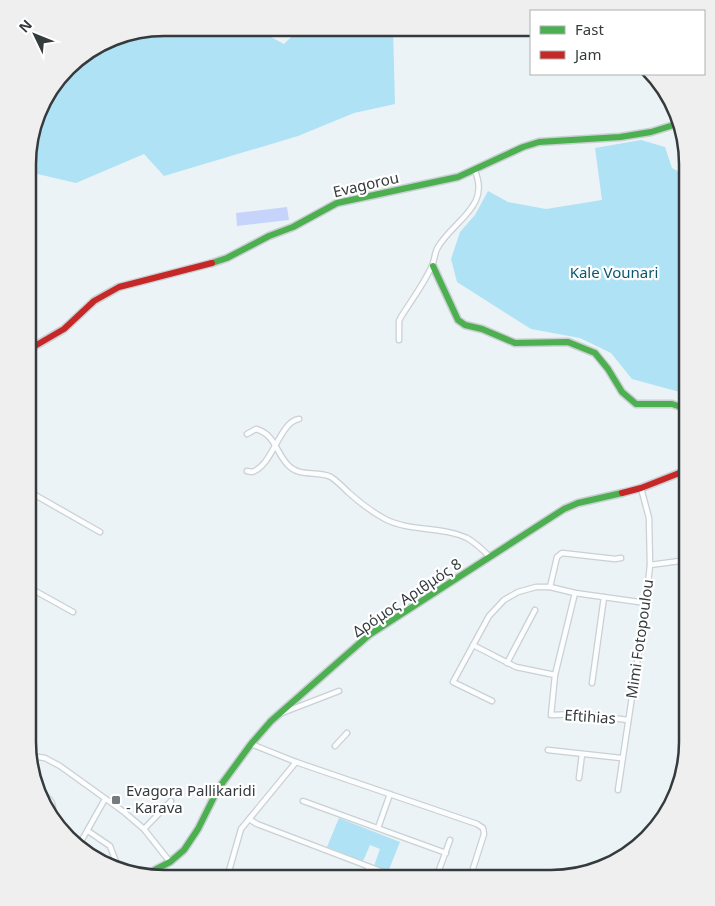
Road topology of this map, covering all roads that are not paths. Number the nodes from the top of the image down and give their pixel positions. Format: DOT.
graph roads {
  1 [pos="672,125"];
  2 [pos="474,169"];
  3 [pos="432,266"];
  4 [pos="399,340"];
  5 [pos="36,345"];
  6 [pos="679,406"];
  7 [pos="298,419"];
  8 [pos="247,434"];
  9 [pos="275,444"];
  10 [pos="247,471"];
  11 [pos="678,473"];
  12 [pos="641,488"];
  13 [pos="36,496"];
  14 [pos="100,532"];
  15 [pos="490,557"];
  16 [pos="621,558"];
  17 [pos="678,561"];
  18 [pos="650,565"];
  19 [pos="550,587"];
  20 [pos="36,591"];
  21 [pos="575,593"];
  22 [pos="604,597"];
  23 [pos="646,603"];
  24 [pos="535,610"];
  25 [pos="73,612"];
  26 [pos="473,645"];
  27 [pos="507,663"];
  28 [pos="555,675"];
  29 [pos="592,684"];
  30 [pos="339,691"];
  31 [pos="492,701"];
  32 [pos="280,713"];
  33 [pos="628,720"];
  34 [pos="347,733"];
  35 [pos="251,744"];
  36 [pos="335,746"];
  37 [pos="548,750"];
  38 [pos="582,754"];
  39 [pos="37,757"];
  40 [pos="621,758"];
  41 [pos="296,762"];
  42 [pos="578,778"];
  43 [pos="618,790"];
  44 [pos="390,794"];
  45 [pos="105,799"];
  46 [pos="171,801"];
  47 [pos="303,801"];
  48 [pos="249,818"];
  49 [pos="378,828"];
  50 [pos="144,829"];
  51 [pos="88,831"];
  52 [pos="83,839"];
  53 [pos="450,840"];
  54 [pos="446,853"];
  55 [pos="115,859"];
  56 [pos="170,862"];
  57 [pos="369,867"];
  58 [pos="157,869"];
  59 [pos="230,869"];
  60 [pos="374,869"];
  61 [pos="439,869"];
  62 [pos="473,869"];
  1 -- 2 [label="street, Evagorou"];
  2 -- 3 [label="street"];
  2 -- 5 [label="street, Evagorou"];
  3 -- 4 [label="street"];
  3 -- 6 [label="street"];
  7 -- 9 [label="street"];
  8 -- 9 [label="street"];
  9 -- 10 [label="street"];
  9 -- 15 [label="street"];
  11 -- 12 [label="street, Δρόμος Αριθμός 8"];
  12 -- 15 [label="street, Δρόμος Αριθμός 8"];
  12 -- 18 [label="street, Mimi Fotopoulou"];
  13 -- 14 [label="street"];
  15 -- 32 [label="street, Δρόμος Αριθμός 8"];
  16 -- 19 [label="street"];
  17 -- 18 [label="street"];
  18 -- 23 [label="street, Mimi Fotopoulou"];
  19 -- 21 [label="street"];
  19 -- 26 [label="street"];
  20 -- 25 [label="street"];
  21 -- 22 [label="street"];
  21 -- 28 [label="street"];
  22 -- 23 [label="street"];
  22 -- 29 [label="street"];
  23 -- 33 [label="street, Mimi Fotopoulou"];
  24 -- 27 [label="street"];
  26 -- 27 [label="street"];
  26 -- 31 [label="street"];
  27 -- 28 [label="street"];
  28 -- 33 [label="street, Eftihias"];
  30 -- 32 [label="street"];
  32 -- 35 [label="street, Δρόμος Αριθμός 8"];
  33 -- 40 [label="street, Mimi Fotopoulou"];
  34 -- 36 [label="street"];
  35 -- 41 [label="street"];
  35 -- 56 [label="street, Δρόμος Αριθμός 8"];
  37 -- 38 [label="street"];
  38 -- 40 [label="street"];
  38 -- 42 [label="street"];
  39 -- 45 [label="street"];
  40 -- 43 [label="street, Mimi Fotopoulou"];
  41 -- 44 [label="street"];
  41 -- 48 [label="street"];
  44 -- 49 [label="street"];
  44 -- 62 [label="street"];
  45 -- 50 [label="street"];
  45 -- 51 [label="street"];
  46 -- 50 [label="street"];
  47 -- 49 [label="street"];
  48 -- 57 [label="street"];
  48 -- 59 [label="street"];
  49 -- 54 [label="street"];
  50 -- 56 [label="street"];
  51 -- 52 [label="street"];
  51 -- 55 [label="street"];
  53 -- 54 [label="street"];
  54 -- 61 [label="street"];
  56 -- 58 [label="street, Δρόμος Αριθμός 8"];
  57 -- 60 [label="street"];
}
